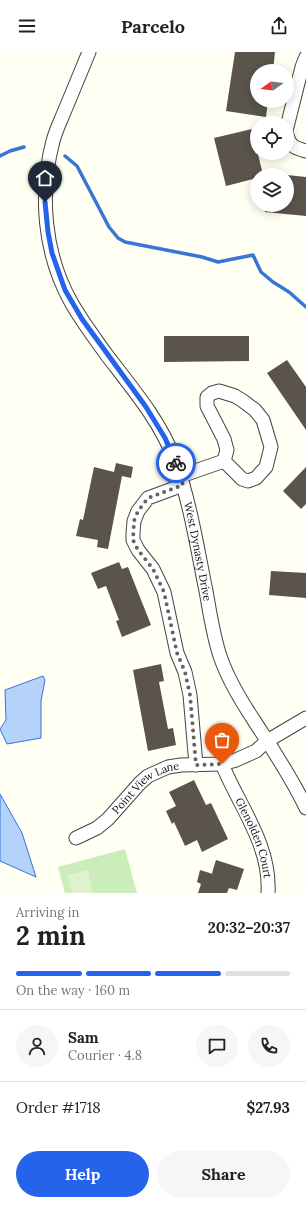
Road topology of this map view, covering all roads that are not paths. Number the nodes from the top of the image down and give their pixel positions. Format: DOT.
graph roads {
  1 [pos="89,52"];
  2 [pos="306,57"];
  3 [pos="290,116"];
  4 [pos="294,147"];
  5 [pos="306,151"];
  6 [pos="224,461"];
  7 [pos="182,480"];
  8 [pos="306,718"];
  9 [pos="267,741"];
  10 [pos="222,764"];
  11 [pos="196,765"];
  12 [pos="306,808"];
  13 [pos="76,838"];
  14 [pos="268,893"];
  1 -- 7 [label="street, West Dynasty Drive"];
  2 -- 3 [label="street"];
  4 -- 5 [label="street"];
  6 -- 6 [label="street"];
  6 -- 7 [label="street"];
  7 -- 9 [label="street, West Dynasty Drive"];
  7 -- 11 [label="street"];
  8 -- 9 [label="street, Point View Lane"];
  9 -- 10 [label="street, Point View Lane"];
  9 -- 12 [label="street, West Dynasty Drive"];
  10 -- 11 [label="street, Point View Lane"];
  10 -- 14 [label="street, Glenolden Court"];
  11 -- 13 [label="street, Point View Lane"];
}
